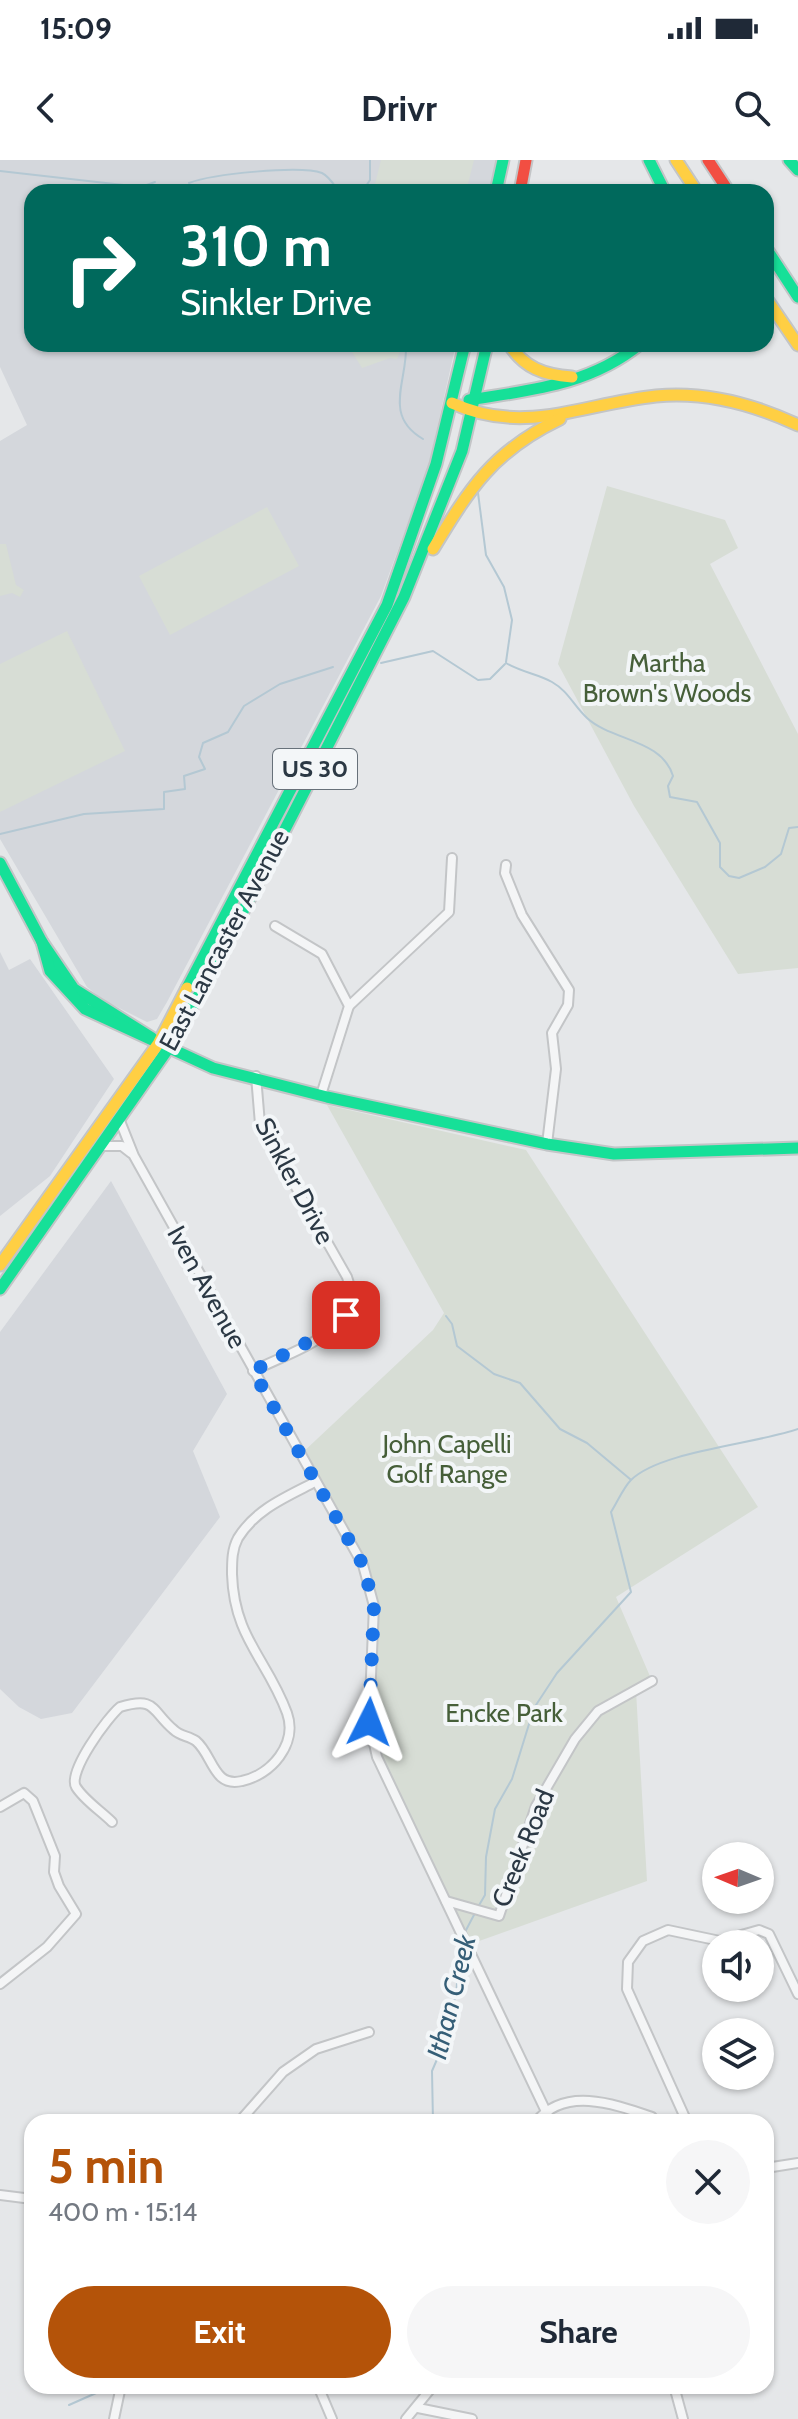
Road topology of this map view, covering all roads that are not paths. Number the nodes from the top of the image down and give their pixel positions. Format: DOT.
graph roads {
  1 [pos="503,160"];
  2 [pos="526,160"];
  3 [pos="649,160"];
  4 [pos="676,160"];
  5 [pos="708,160"];
  6 [pos="789,160"];
  7 [pos="798,170"];
  8 [pos="498,184"];
  9 [pos="522,184"];
  10 [pos="661,184"];
  11 [pos="692,184"];
  12 [pos="724,184"];
  13 [pos="774,260"];
  14 [pos="798,297"];
  15 [pos="774,310"];
  16 [pos="798,345"];
  17 [pos="463,352"];
  18 [pos="485,352"];
  19 [pos="514,352"];
  20 [pos="628,352"];
  21 [pos="596,374"];
  22 [pos="475,399"];
  23 [pos="452,403"];
  24 [pos="576,412"];
  25 [pos="471,415"];
  26 [pos="798,425"];
  27 [pos="404,597"];
  28 [pos="452,858"];
  29 [pos="0,863"];
  30 [pos="506,865"];
  31 [pos="275,926"];
  32 [pos="349,1006"];
  33 [pos="163,1047"];
  34 [pos="256,1076"];
  35 [pos="321,1095"];
  36 [pos="120,1121"];
  37 [pos="547,1144"];
  38 [pos="102,1146"];
  39 [pos="798,1148"];
  40 [pos="134,1156"];
  41 [pos="0,1265"];
  42 [pos="0,1289"];
  43 [pos="253,1371"];
  44 [pos="315,1482"];
  45 [pos="652,1681"];
  46 [pos="0,1807"];
  47 [pos="112,1822"];
  48 [pos="446,1901"];
  49 [pos="0,1984"];
  50 [pos="798,1994"];
  51 [pos="369,2032"];
  52 [pos="546,2110"];
  53 [pos="246,2114"];
  54 [pos="543,2114"];
  55 [pos="548,2114"];
  56 [pos="643,2114"];
  57 [pos="683,2114"];
  58 [pos="798,2163"];
  59 [pos="774,2167"];
  60 [pos="0,2195"];
  61 [pos="24,2198"];
  62 [pos="119,2394"];
  63 [pos="321,2394"];
  64 [pos="428,2394"];
  65 [pos="676,2394"];
  66 [pos="418,2408"];
  67 [pos="114,2419"];
  68 [pos="332,2419"];
  69 [pos="406,2419"];
  70 [pos="472,2419"];
  71 [pos="683,2419"];
  1 -- 8 [label="main road"];
  2 -- 9 [label="main road"];
  3 -- 10 [label="main road"];
  4 -- 11 [label="main road"];
  5 -- 12 [label="main road"];
  6 -- 7 [label="main road"];
  13 -- 14 [label="main road"];
  15 -- 16 [label="main road"];
  17 -- 23 [label="main road, East Lancaster Avenue / US 30"];
  18 -- 22 [label="main road, East Lancaster Avenue / US 30"];
  19 -- 21 [label="main road"];
  20 -- 21 [label="main road"];
  21 -- 22 [label="main road"];
  22 -- 23 [label="main road"];
  22 -- 25 [label="main road, East Lancaster Avenue / US 30"];
  23 -- 25 [label="main road"];
  23 -- 33 [label="main road, East Lancaster Avenue / US 30"];
  24 -- 25 [label="main road"];
  24 -- 26 [label="main road"];
  24 -- 27 [label="main road"];
  25 -- 27 [label="main road, East Lancaster Avenue / US 30"];
  27 -- 33 [label="main road, East Lancaster Avenue / US 30"];
  28 -- 32 [label="street"];
  29 -- 33 [label="main road"];
  30 -- 37 [label="street"];
  31 -- 32 [label="street"];
  32 -- 35 [label="street"];
  33 -- 34 [label="main road"];
  33 -- 36 [label="main road, East Lancaster Avenue / US 30"];
  33 -- 41 [label="main road, East Lancaster Avenue / US 30"];
  34 -- 35 [label="main road"];
  34 -- 43 [label="street, Sinkler Drive"];
  35 -- 37 [label="main road"];
  36 -- 38 [label="main road, East Lancaster Avenue / US 30"];
  36 -- 40 [label="street, Iven Avenue"];
  37 -- 39 [label="main road"];
  38 -- 40 [label="street"];
  38 -- 42 [label="main road, East Lancaster Avenue / US 30"];
  40 -- 43 [label="street, Iven Avenue"];
  43 -- 44 [label="street, Iven Avenue"];
  44 -- 47 [label="street"];
  44 -- 48 [label="street, Iven Avenue"];
  45 -- 48 [label="street, Creek Road"];
  46 -- 49 [label="street"];
  48 -- 52 [label="street, Iven Avenue"];
  50 -- 57 [label="street"];
  51 -- 53 [label="street"];
  52 -- 54 [label="street"];
  52 -- 55 [label="street, Iven Avenue"];
  52 -- 56 [label="street"];
  58 -- 59 [label="street"];
  60 -- 61 [label="street"];
  62 -- 67 [label="street"];
  63 -- 68 [label="street"];
  64 -- 66 [label="street"];
  65 -- 71 [label="street"];
  66 -- 69 [label="street"];
  66 -- 70 [label="street"];
}
